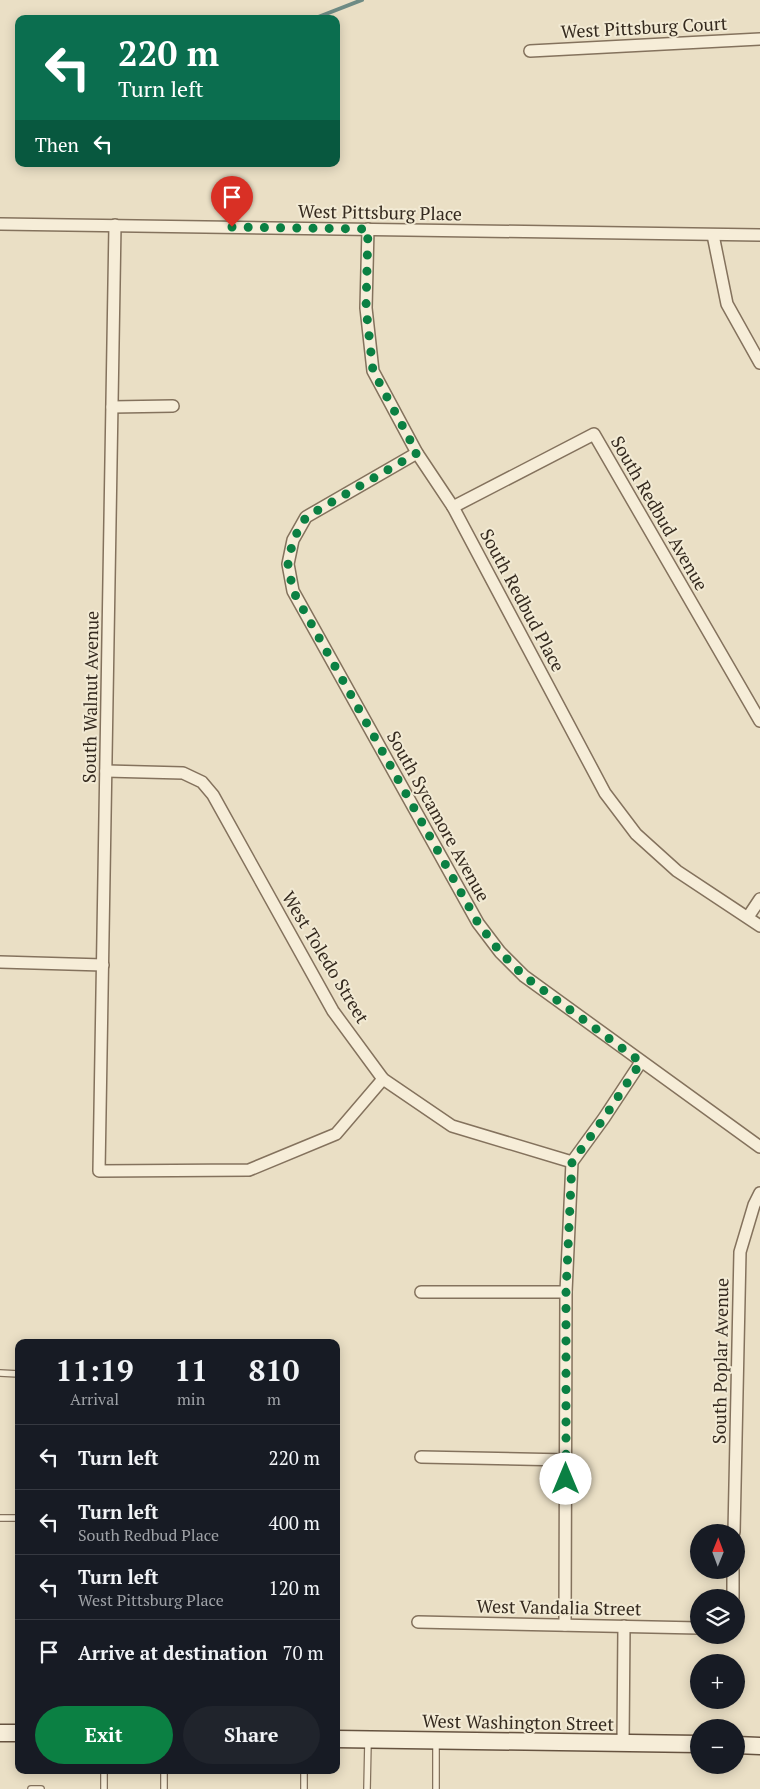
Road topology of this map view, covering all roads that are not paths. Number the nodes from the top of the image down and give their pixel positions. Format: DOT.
graph roads {
  1 [pos="760,39"];
  2 [pos="530,51"];
  3 [pos="0,224"];
  4 [pos="115,225"];
  5 [pos="368,229"];
  6 [pos="713,235"];
  7 [pos="760,236"];
  8 [pos="760,363"];
  9 [pos="173,406"];
  10 [pos="112,407"];
  11 [pos="417,453"];
  12 [pos="453,507"];
  13 [pos="760,721"];
  14 [pos="106,771"];
  15 [pos="760,899"];
  16 [pos="748,917"];
  17 [pos="760,926"];
  18 [pos="0,962"];
  19 [pos="103,965"];
  20 [pos="641,1062"];
  21 [pos="383,1078"];
  22 [pos="760,1147"];
  23 [pos="572,1162"];
  24 [pos="760,1193"];
  25 [pos="421,1292"];
  26 [pos="566,1292"];
  27 [pos="0,1373"];
  28 [pos="15,1374"];
  29 [pos="421,1457"];
  30 [pos="567,1460"];
  31 [pos="0,1518"];
  32 [pos="15,1518"];
  33 [pos="734,1524"];
  34 [pos="418,1622"];
  35 [pos="565,1625"];
  36 [pos="624,1626"];
  37 [pos="690,1628"];
  38 [pos="0,1733"];
  39 [pos="15,1733"];
  40 [pos="340,1739"];
  41 [pos="368,1740"];
  42 [pos="436,1741"];
  43 [pos="623,1743"];
  44 [pos="690,1744"];
  45 [pos="745,1745"];
  46 [pos="760,1746"];
  47 [pos="104,1774"];
  48 [pos="164,1774"];
  49 [pos="304,1774"];
  50 [pos="31,1789"];
  51 [pos="41,1789"];
  52 [pos="104,1789"];
  53 [pos="164,1789"];
  54 [pos="304,1789"];
  55 [pos="367,1789"];
  56 [pos="436,1789"];
  1 -- 2 [label="street, West Pittsburg Court"];
  3 -- 4 [label="street, West Pittsburg Place"];
  4 -- 5 [label="street, West Pittsburg Place"];
  4 -- 10 [label="street, South Walnut Avenue"];
  5 -- 6 [label="street, West Pittsburg Place"];
  5 -- 11 [label="street, South Redbud Place"];
  6 -- 7 [label="street, West Pittsburg Place"];
  6 -- 8 [label="street"];
  9 -- 10 [label="street"];
  10 -- 14 [label="street, South Walnut Avenue"];
  11 -- 12 [label="street, South Redbud Place"];
  11 -- 20 [label="street, South Sycamore Avenue"];
  12 -- 13 [label="street, South Redbud Avenue"];
  12 -- 16 [label="street, South Redbud Place"];
  14 -- 19 [label="street, South Walnut Avenue"];
  14 -- 21 [label="street, West Toledo Street"];
  15 -- 16 [label="street"];
  16 -- 17 [label="street, South Redbud Place"];
  18 -- 19 [label="street"];
  19 -- 21 [label="street, South Walnut Avenue"];
  20 -- 22 [label="street, South Sycamore Avenue"];
  20 -- 23 [label="street"];
  21 -- 23 [label="street, West Toledo Street"];
  23 -- 26 [label="street"];
  24 -- 33 [label="street, South Poplar Avenue"];
  25 -- 26 [label="street"];
  26 -- 30 [label="street"];
  27 -- 28 [label="lane"];
  29 -- 30 [label="street"];
  30 -- 35 [label="street"];
  31 -- 32 [label="lane"];
  34 -- 35 [label="street, West Vandalia Street"];
  35 -- 36 [label="street, West Vandalia Street"];
  36 -- 37 [label="street, West Vandalia Street"];
  36 -- 43 [label="street"];
  38 -- 39 [label="main road"];
  40 -- 41 [label="main road, West Washington Street"];
  41 -- 42 [label="main road, West Washington Street"];
  41 -- 55 [label="lane"];
  42 -- 43 [label="main road, West Washington Street"];
  42 -- 56 [label="lane"];
  43 -- 44 [label="main road, West Washington Street"];
  45 -- 46 [label="main road"];
  47 -- 52 [label="lane"];
  48 -- 53 [label="lane"];
  49 -- 54 [label="lane"];
  50 -- 51 [label="lane"];
}
